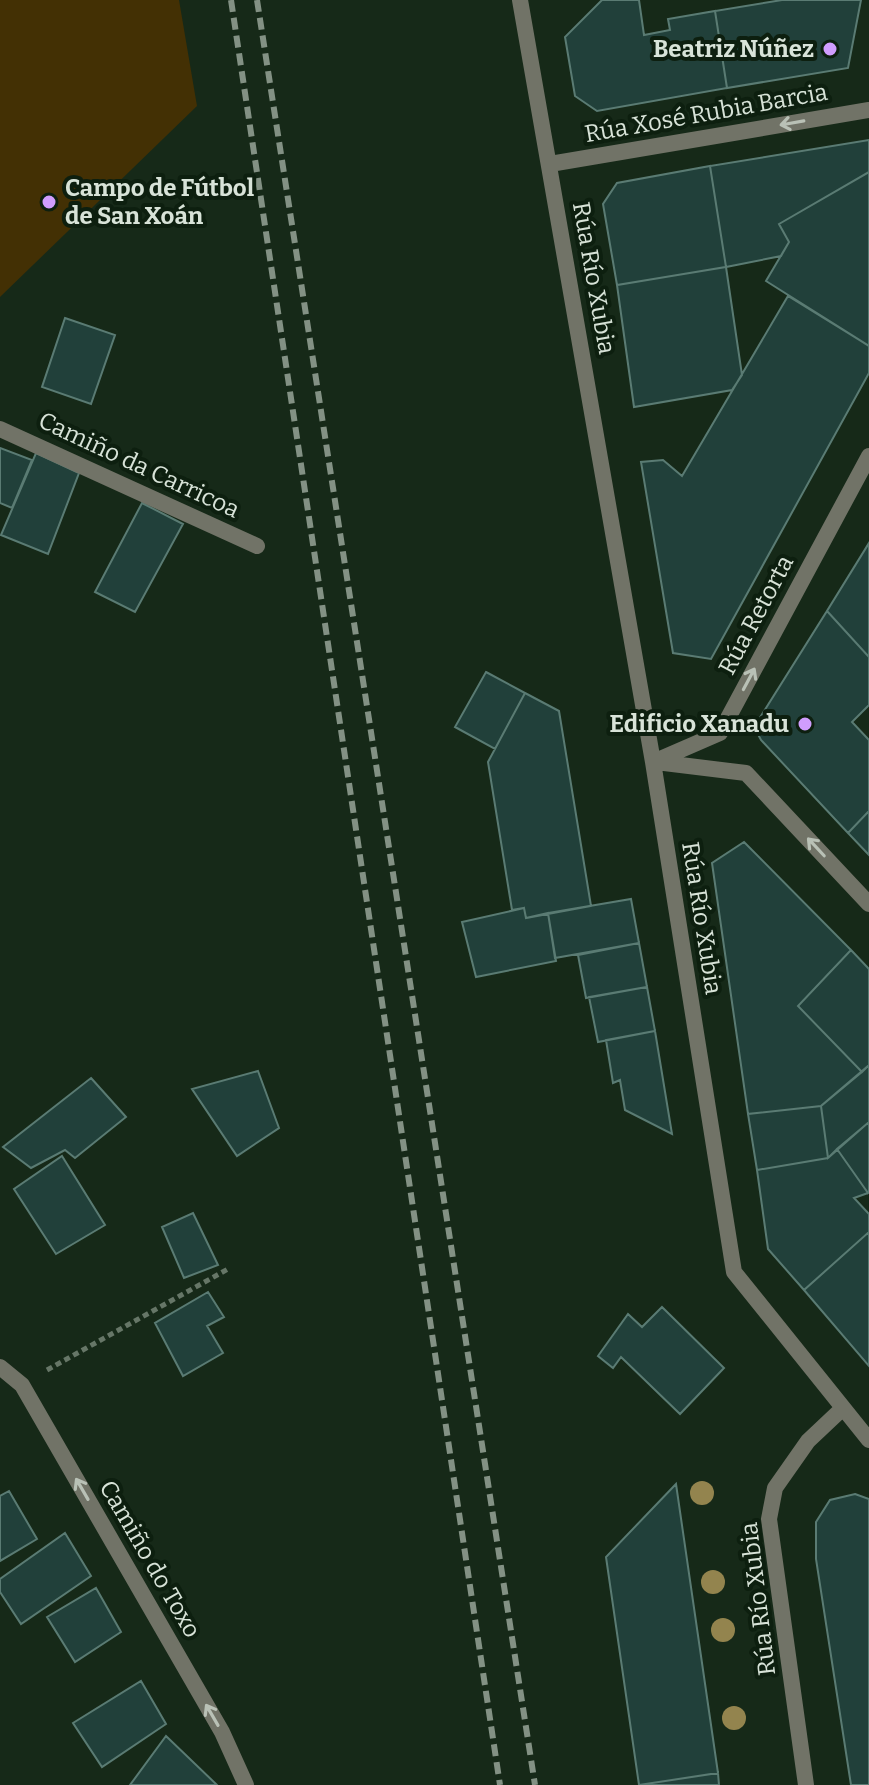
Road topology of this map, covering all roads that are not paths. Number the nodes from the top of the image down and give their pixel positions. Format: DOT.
graph roads {
  1 [pos="520,0"];
  2 [pos="869,110"];
  3 [pos="550,164"];
  4 [pos="0,429"];
  5 [pos="869,456"];
  6 [pos="257,546"];
  7 [pos="653,762"];
  8 [pos="869,904"];
  9 [pos="0,1367"];
  10 [pos="843,1408"];
  11 [pos="869,1440"];
  12 [pos="246,1785"];
  13 [pos="806,1785"];
  1 -- 3 [label="street, Rúa Río Xubia"];
  2 -- 3 [label="street, Rúa Xosé Rubia Barcia, one-way"];
  3 -- 7 [label="street, Rúa Río Xubia"];
  4 -- 6 [label="street, Camiño da Carricoa"];
  7 -- 5 [label="street, Rúa Retorta, one-way"];
  8 -- 7 [label="street, one-way"];
  7 -- 10 [label="street, Rúa Río Xubia"];
  12 -- 9 [label="street, Camiño do Toxo, one-way"];
  10 -- 11 [label="street"];
  10 -- 13 [label="street, Rúa Río Xubia"];
}
